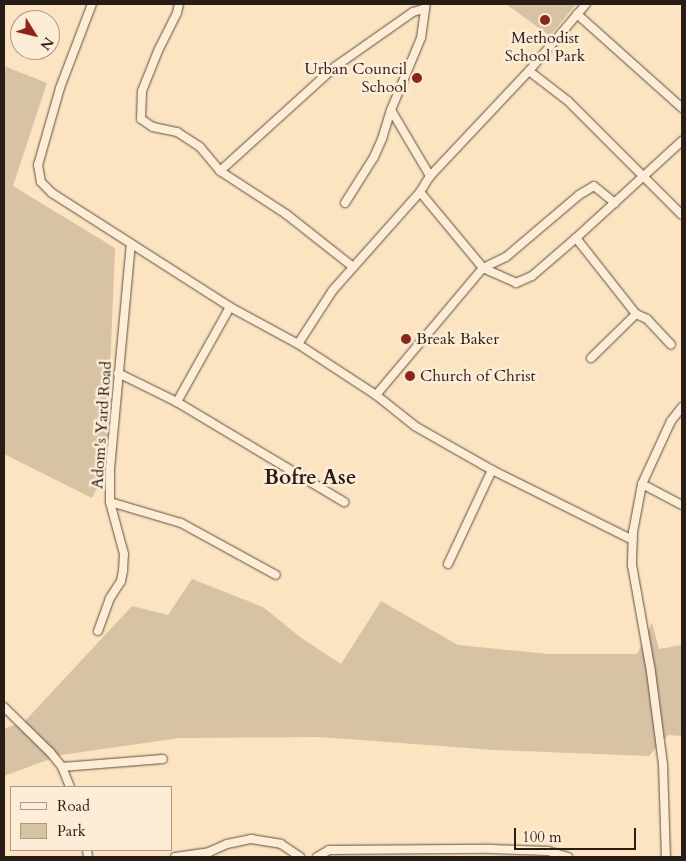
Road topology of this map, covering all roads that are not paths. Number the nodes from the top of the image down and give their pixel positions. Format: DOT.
graph roads {
  1 [pos="92,4"];
  2 [pos="179,4"];
  3 [pos="586,4"];
  4 [pos="424,6"];
  5 [pos="577,14"];
  6 [pos="529,71"];
  7 [pos="682,108"];
  8 [pos="391,110"];
  9 [pos="682,141"];
  10 [pos="220,171"];
  11 [pos="430,176"];
  12 [pos="644,177"];
  13 [pos="420,192"];
  14 [pos="345,203"];
  15 [pos="615,203"];
  16 [pos="682,215"];
  17 [pos="576,238"];
  18 [pos="131,244"];
  19 [pos="353,267"];
  20 [pos="483,268"];
  21 [pos="230,307"];
  22 [pos="636,314"];
  23 [pos="298,344"];
  24 [pos="672,345"];
  25 [pos="591,358"];
  26 [pos="118,374"];
  27 [pos="376,395"];
  28 [pos="177,402"];
  29 [pos="682,408"];
  30 [pos="492,470"];
  31 [pos="642,484"];
  32 [pos="110,502"];
  33 [pos="344,502"];
  34 [pos="682,505"];
  35 [pos="633,540"];
  36 [pos="448,564"];
  37 [pos="276,575"];
  38 [pos="98,631"];
  39 [pos="4,707"];
  40 [pos="163,759"];
  41 [pos="62,767"];
  42 [pos="70,786"];
  43 [pos="175,857"];
  44 [pos="300,857"];
  45 [pos="317,857"];
  46 [pos="568,857"];
  47 [pos="666,857"];
  1 -- 18 [label="street"];
  2 -- 10 [label="street"];
  3 -- 5 [label="street"];
  4 -- 8 [label="street"];
  4 -- 10 [label="street"];
  5 -- 6 [label="street"];
  5 -- 7 [label="street"];
  6 -- 11 [label="street"];
  6 -- 12 [label="street"];
  8 -- 11 [label="street"];
  8 -- 14 [label="street"];
  9 -- 12 [label="street"];
  10 -- 19 [label="street"];
  11 -- 13 [label="street"];
  12 -- 15 [label="street"];
  12 -- 16 [label="street"];
  13 -- 19 [label="street"];
  13 -- 20 [label="street"];
  15 -- 17 [label="street"];
  15 -- 20 [label="street"];
  17 -- 20 [label="street"];
  17 -- 22 [label="street"];
  18 -- 21 [label="street"];
  18 -- 26 [label="street, Adom's Yard Road"];
  19 -- 23 [label="street"];
  20 -- 27 [label="street"];
  21 -- 23 [label="street"];
  21 -- 28 [label="street"];
  22 -- 24 [label="street"];
  22 -- 25 [label="street"];
  23 -- 27 [label="street"];
  26 -- 28 [label="street"];
  26 -- 32 [label="street, Adom's Yard Road"];
  27 -- 30 [label="street"];
  28 -- 33 [label="street"];
  29 -- 31 [label="street"];
  30 -- 35 [label="street"];
  30 -- 36 [label="street"];
  31 -- 34 [label="street"];
  31 -- 35 [label="street"];
  32 -- 37 [label="street"];
  32 -- 38 [label="street, Adom's Yard Road"];
  35 -- 47 [label="street"];
  39 -- 41 [label="street"];
  40 -- 41 [label="street"];
  41 -- 42 [label="street"];
  43 -- 44 [label="street"];
  45 -- 46 [label="street"];
}
